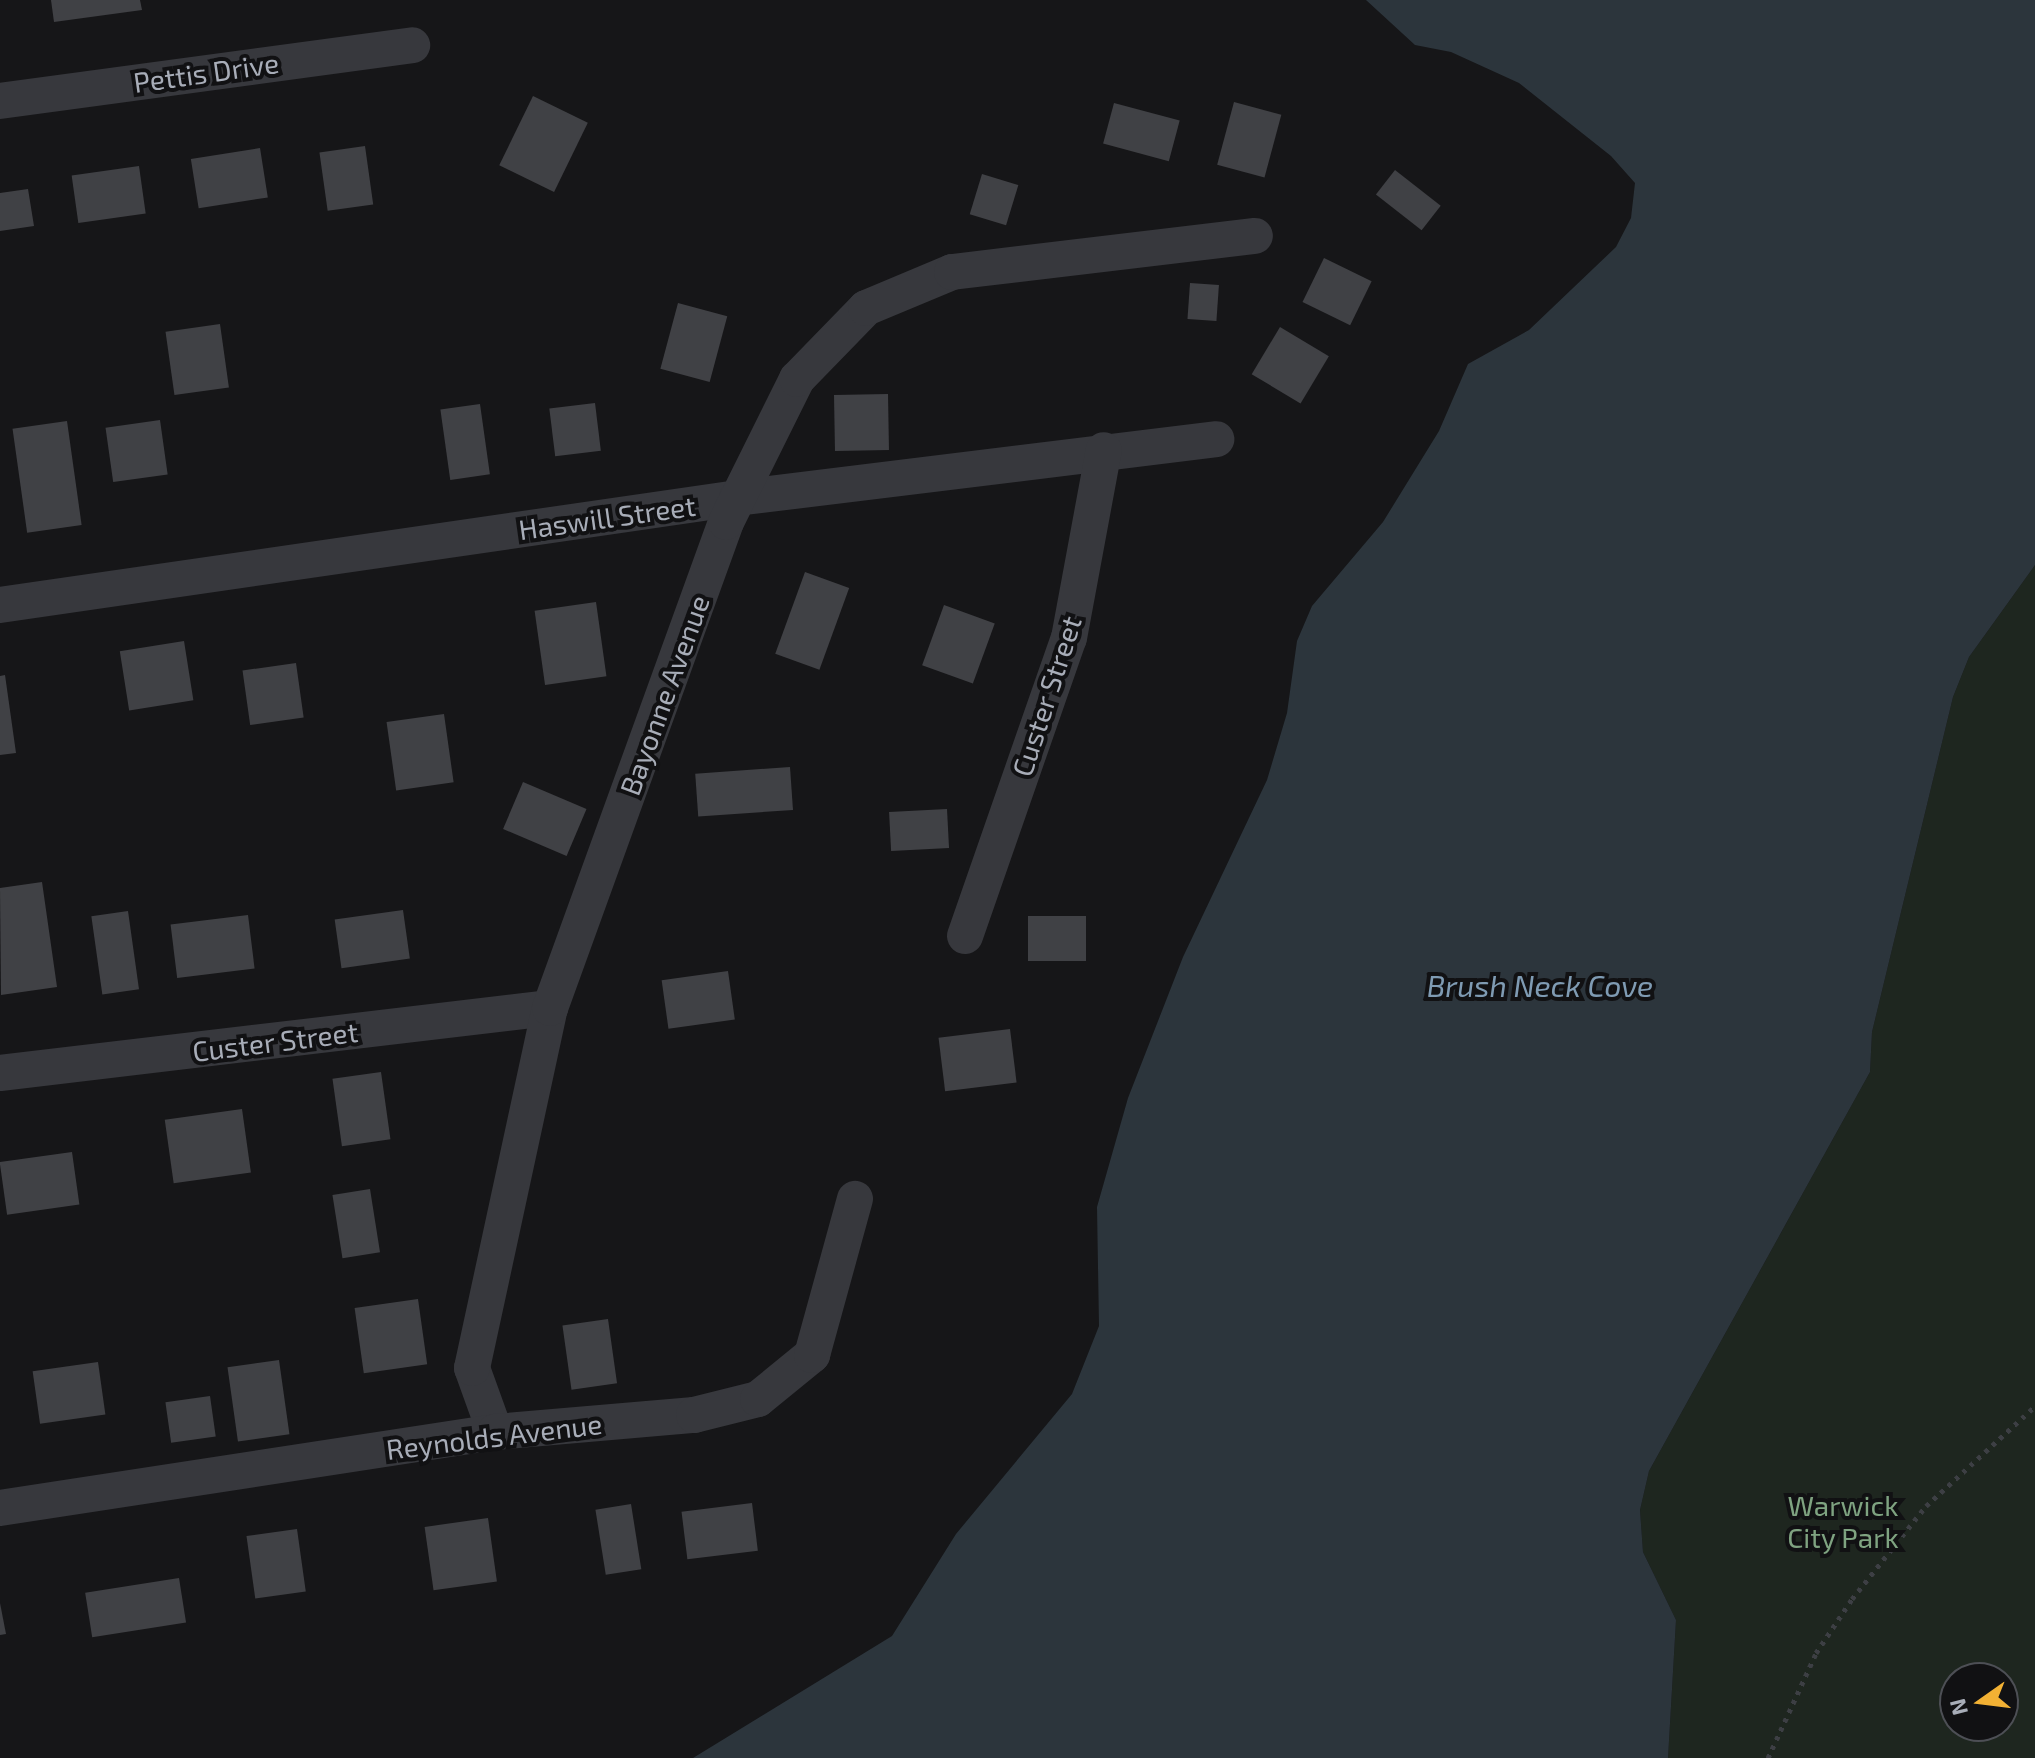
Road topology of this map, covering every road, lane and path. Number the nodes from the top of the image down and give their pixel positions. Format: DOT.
graph roads {
  1 [pos="412,45"];
  2 [pos="0,101"];
  3 [pos="1255,236"];
  4 [pos="1216,439"];
  5 [pos="1104,450"];
  6 [pos="737,498"];
  7 [pos="0,605"];
  8 [pos="965,936"];
  9 [pos="550,1008"];
  10 [pos="0,1073"];
  11 [pos="855,1199"];
  12 [pos="2035,1406"];
  13 [pos="495,1432"];
  14 [pos="0,1508"];
  15 [pos="1768,1758"];
  1 -- 2 [label="street, Pettis Drive"];
  3 -- 6 [label="street, Bayonne Avenue"];
  4 -- 5 [label="street, Haswill Street"];
  5 -- 6 [label="street, Haswill Street"];
  5 -- 8 [label="street, Custer Street"];
  6 -- 7 [label="street, Haswill Street"];
  6 -- 9 [label="street, Bayonne Avenue"];
  9 -- 10 [label="street, Custer Street"];
  9 -- 13 [label="street, Bayonne Avenue"];
  11 -- 13 [label="street, Reynolds Avenue"];
  12 -- 15 [label="path"];
  13 -- 14 [label="street, Reynolds Avenue"];
}
